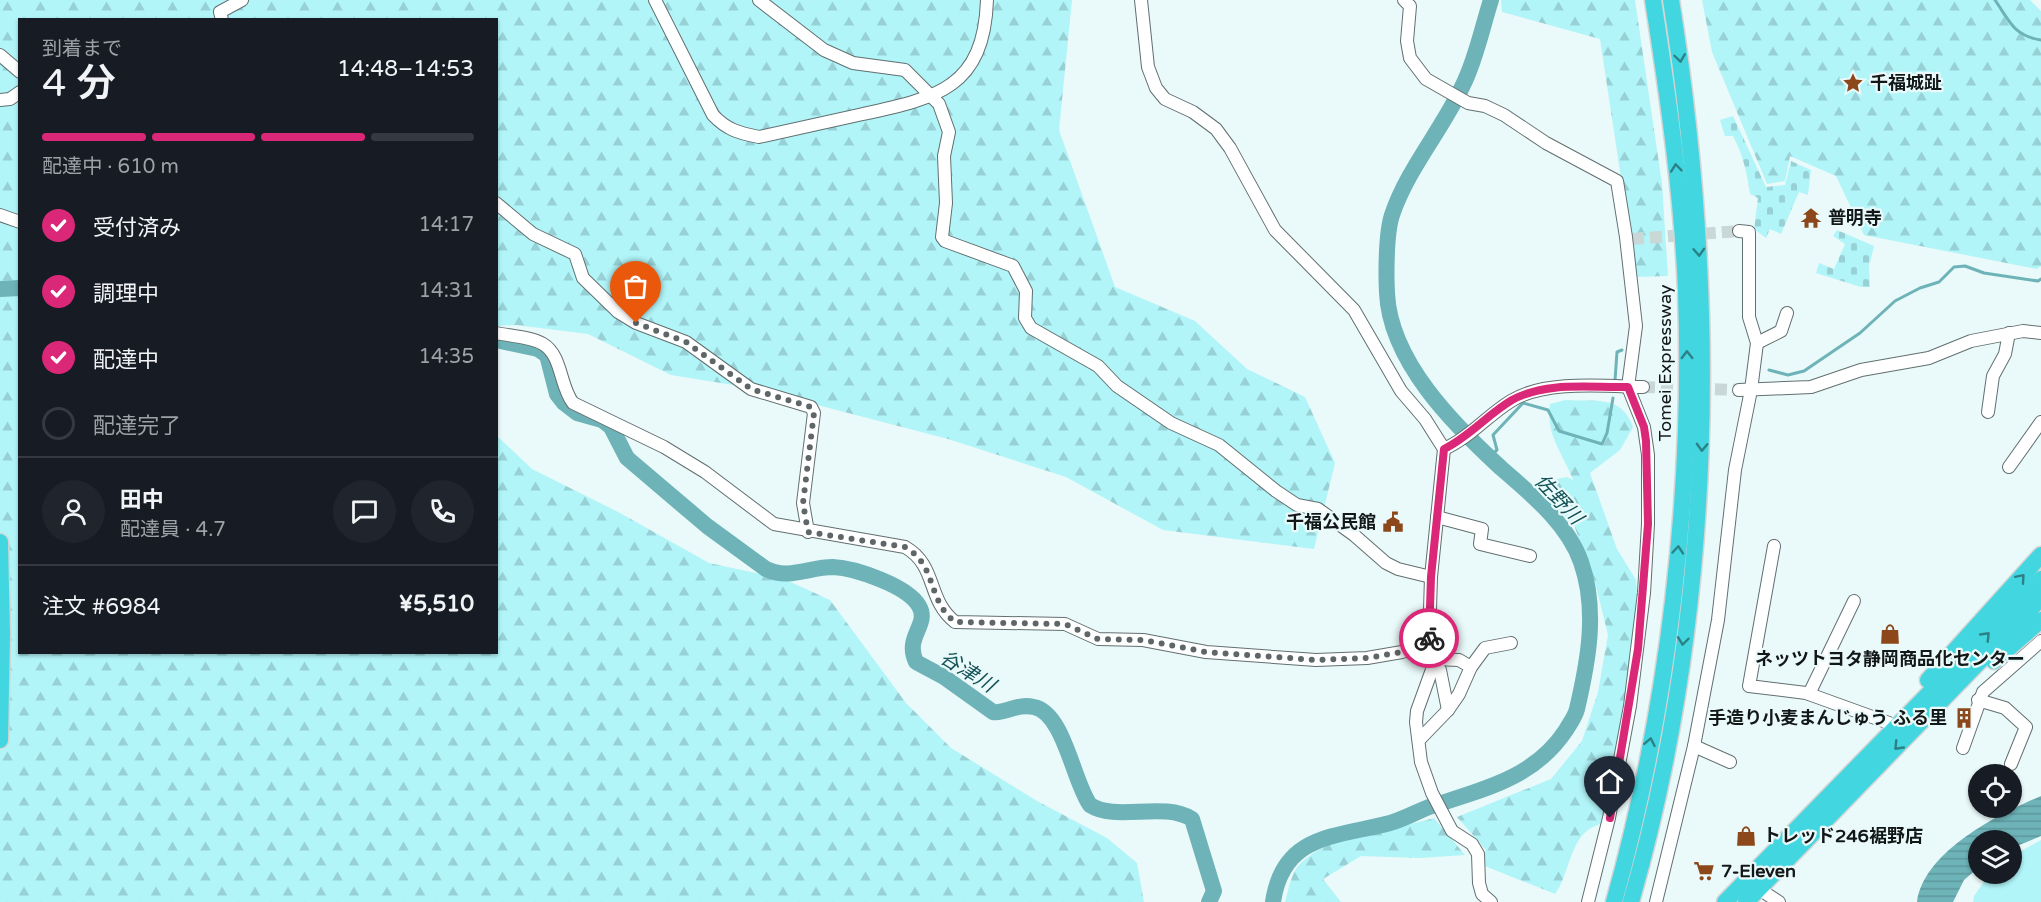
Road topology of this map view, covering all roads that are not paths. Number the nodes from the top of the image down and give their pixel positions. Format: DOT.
graph roads {
  1 [pos="242,0"];
  2 [pos="656,0"];
  3 [pos="759,0"];
  4 [pos="987,0"];
  5 [pos="1141,0"];
  6 [pos="1404,0"];
  7 [pos="1653,0"];
  8 [pos="1671,0"];
  9 [pos="222,18"];
  10 [pos="0,55"];
  11 [pos="18,70"];
  12 [pos="18,94"];
  13 [pos="932,97"];
  14 [pos="0,100"];
  15 [pos="498,205"];
  16 [pos="0,215"];
  17 [pos="18,221"];
  18 [pos="1739,231"];
  19 [pos="1787,313"];
  20 [pos="498,333"];
  21 [pos="2009,333"];
  22 [pos="2041,333"];
  23 [pos="1757,343"];
  24 [pos="1628,387"];
  25 [pos="1643,387"];
  26 [pos="1745,390"];
  27 [pos="1988,412"];
  28 [pos="2041,422"];
  29 [pos="1448,447"];
  30 [pos="2009,467"];
  31 [pos="1437,517"];
  32 [pos="808,532"];
  33 [pos="0,542"];
  34 [pos="1774,546"];
  35 [pos="0,550"];
  36 [pos="2041,555"];
  37 [pos="1530,556"];
  38 [pos="1431,577"];
  39 [pos="2041,579"];
  40 [pos="2041,598"];
  41 [pos="1854,601"];
  42 [pos="2041,620"];
  43 [pos="2041,641"];
  44 [pos="1429,642"];
  45 [pos="1511,643"];
  46 [pos="1434,661"];
  47 [pos="1471,667"];
  48 [pos="1809,694"];
  49 [pos="1978,700"];
  50 [pos="1448,710"];
  51 [pos="1928,715"];
  52 [pos="1889,723"];
  53 [pos="0,740"];
  54 [pos="1419,740"];
  55 [pos="1694,746"];
  56 [pos="1963,748"];
  57 [pos="1730,762"];
  58 [pos="2011,764"];
  59 [pos="1830,795"];
  60 [pos="1759,888"];
  61 [pos="1491,902"];
  62 [pos="1588,902"];
  63 [pos="1614,902"];
  64 [pos="1631,902"];
  65 [pos="1656,902"];
  66 [pos="1725,902"];
  67 [pos="1746,902"];
  68 [pos="1779,902"];
  1 -- 9 [label="street"];
  2 -- 13 [label="street"];
  3 -- 13 [label="street"];
  4 -- 13 [label="street"];
  5 -- 29 [label="street"];
  6 -- 24 [label="street"];
  63 -- 7 [label="highway, Tomei Expressway, one-way"];
  8 -- 64 [label="highway, Tomei Expressway, one-way"];
  10 -- 11 [label="street"];
  12 -- 14 [label="street"];
  13 -- 38 [label="street"];
  15 -- 32 [label="street"];
  16 -- 17 [label="street"];
  18 -- 23 [label="street"];
  19 -- 23 [label="street"];
  20 -- 32 [label="street"];
  21 -- 22 [label="street"];
  21 -- 26 [label="street"];
  21 -- 27 [label="street"];
  23 -- 26 [label="street"];
  24 -- 25 [label="street"];
  24 -- 29 [label="street"];
  24 -- 62 [label="street"];
  26 -- 55 [label="street"];
  28 -- 30 [label="street"];
  29 -- 31 [label="street"];
  31 -- 37 [label="street"];
  31 -- 38 [label="street"];
  32 -- 44 [label="street"];
  33 -- 35 [label="highway"];
  34 -- 48 [label="street"];
  35 -- 53 [label="highway"];
  52 -- 36 [label="highway, one-way"];
  38 -- 44 [label="street"];
  59 -- 39 [label="highway, one-way"];
  40 -- 51 [label="highway"];
  41 -- 48 [label="street"];
  42 -- 51 [label="highway"];
  43 -- 49 [label="street"];
  44 -- 46 [label="street"];
  45 -- 47 [label="street"];
  46 -- 47 [label="street"];
  46 -- 50 [label="street"];
  46 -- 54 [label="street"];
  47 -- 50 [label="street"];
  48 -- 52 [label="street"];
  49 -- 56 [label="street"];
  49 -- 58 [label="street"];
  50 -- 54 [label="street"];
  51 -- 60 [label="highway, one-way"];
  52 -- 59 [label="highway"];
  54 -- 61 [label="street"];
  55 -- 57 [label="street"];
  55 -- 65 [label="street"];
  59 -- 66 [label="highway"];
  60 -- 67 [label="highway"];
  60 -- 68 [label="street"];
}
